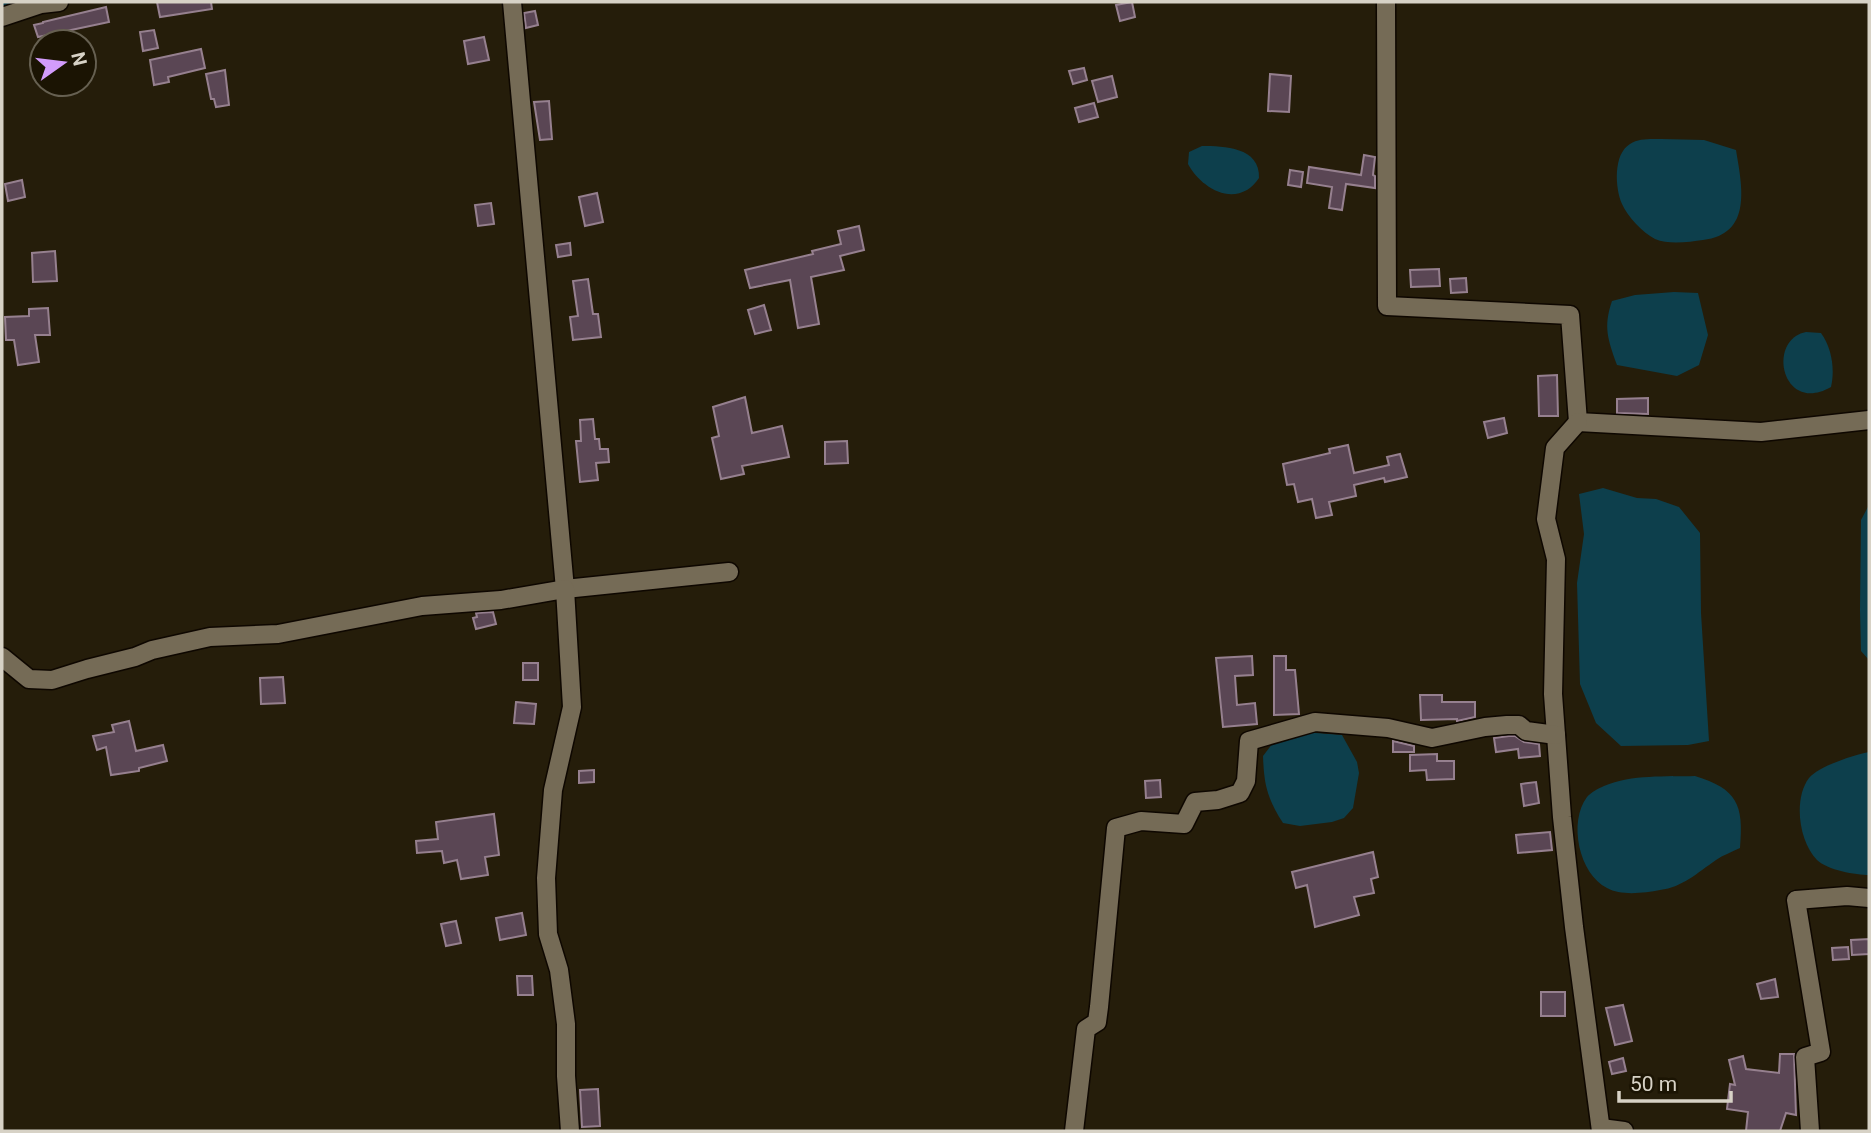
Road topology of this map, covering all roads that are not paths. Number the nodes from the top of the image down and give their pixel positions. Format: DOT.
graph roads {
  1 [pos="59,2"];
  2 [pos="512,2"];
  3 [pos="1386,2"];
  4 [pos="2,17"];
  5 [pos="1869,420"];
  6 [pos="1578,422"];
  7 [pos="729,572"];
  8 [pos="565,589"];
  9 [pos="2,657"];
  10 [pos="1556,735"];
  11 [pos="1869,898"];
  12 [pos="1601,1129"];
  13 [pos="570,1131"];
  14 [pos="1074,1131"];
  15 [pos="1624,1131"];
  16 [pos="1810,1131"];
  1 -- 4 [label="street"];
  2 -- 8 [label="street"];
  3 -- 6 [label="street"];
  5 -- 6 [label="street"];
  6 -- 10 [label="street"];
  7 -- 8 [label="street"];
  8 -- 9 [label="street"];
  8 -- 13 [label="street"];
  10 -- 12 [label="street"];
  10 -- 14 [label="street"];
  11 -- 16 [label="street"];
  12 -- 15 [label="street"];
}
